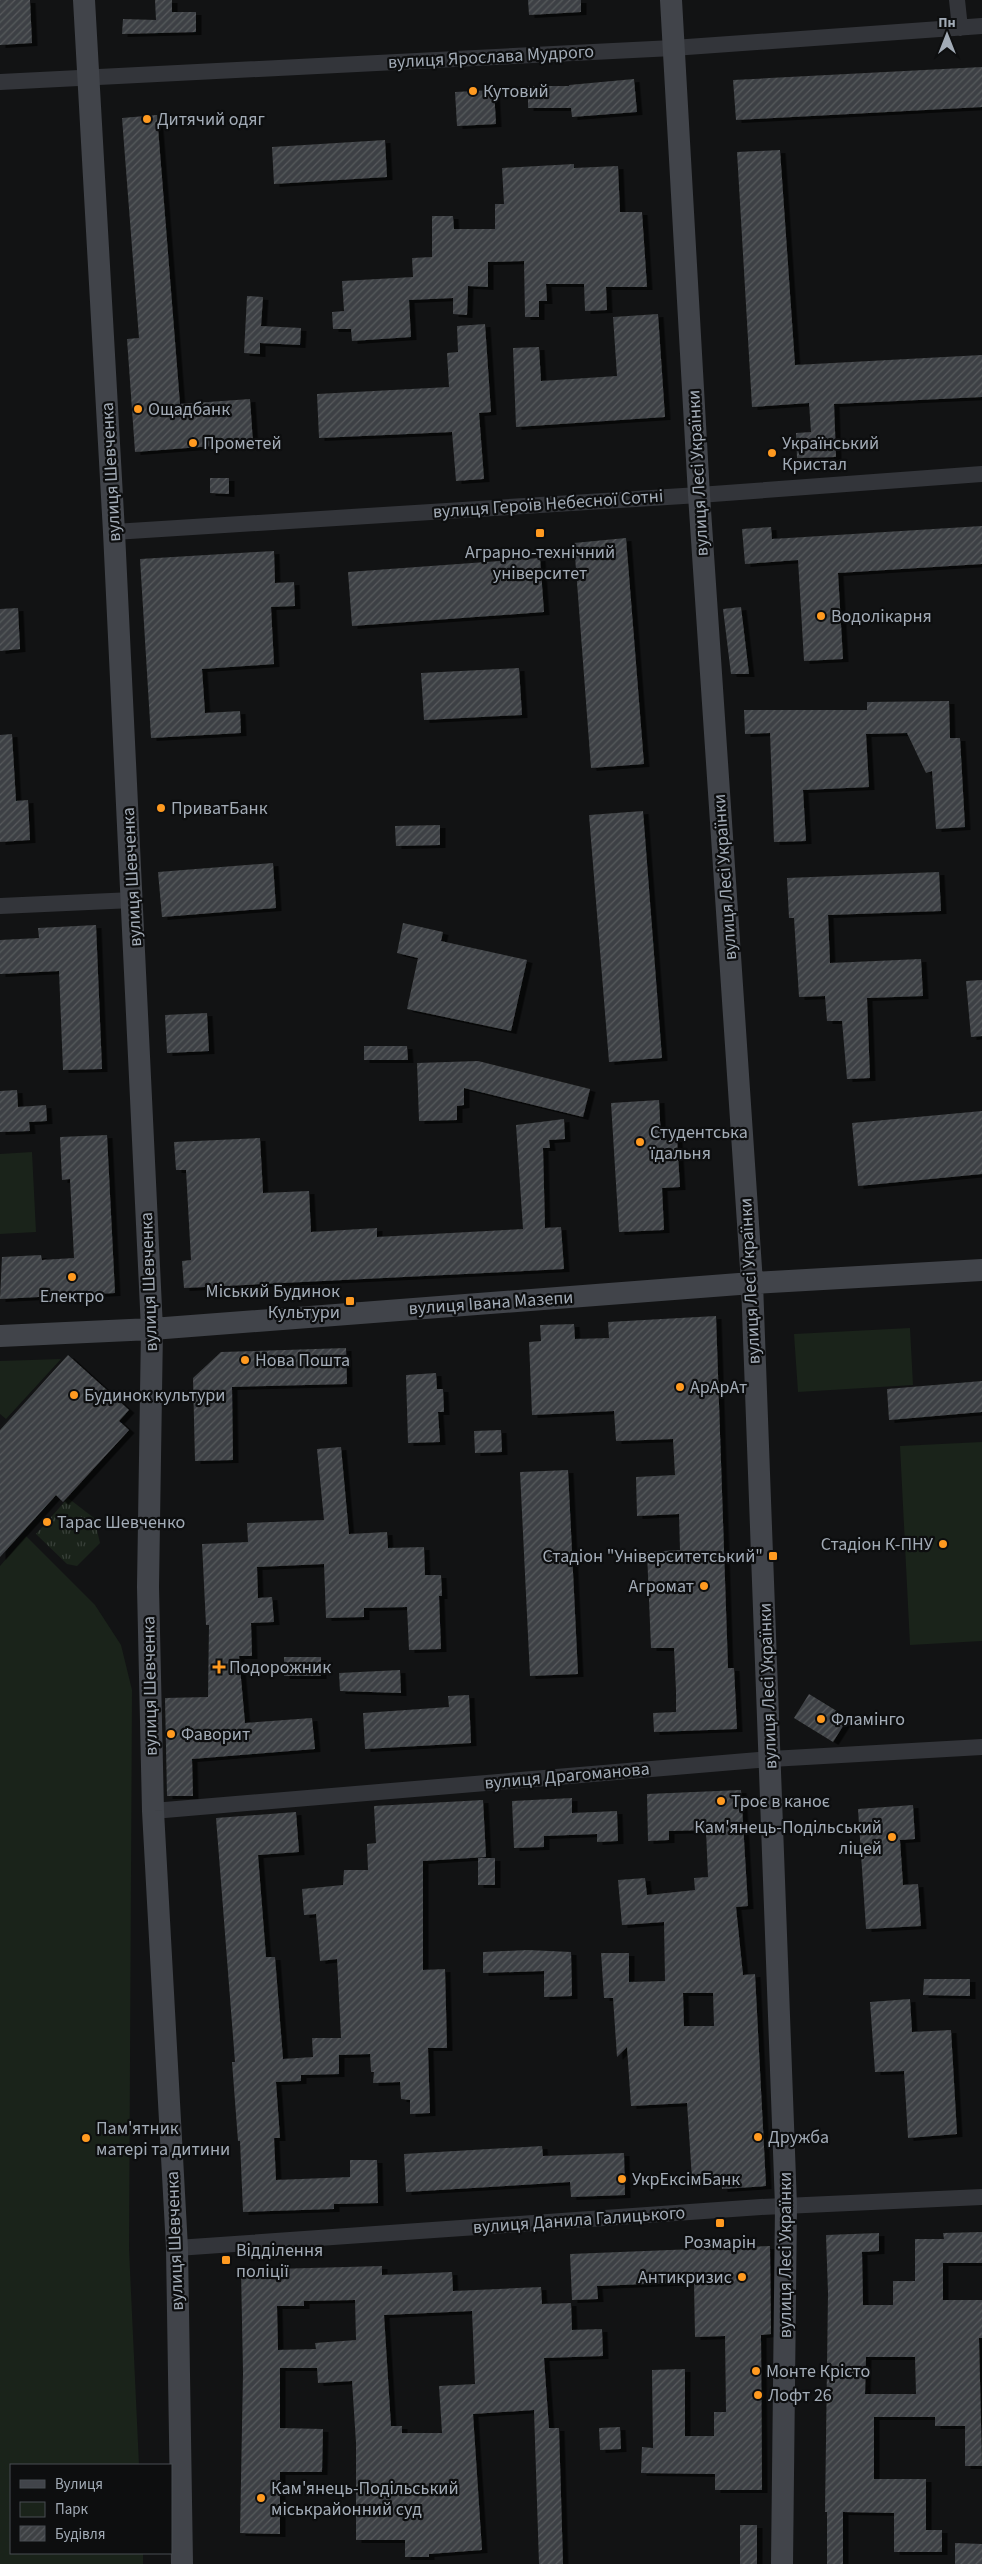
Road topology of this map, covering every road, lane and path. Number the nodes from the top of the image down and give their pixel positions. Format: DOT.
graph roads {
  1 [pos="84,0"];
  2 [pos="671,0"];
  3 [pos="957,0"];
  4 [pos="982,26"];
  5 [pos="960,28"];
  6 [pos="673,48"];
  7 [pos="88,77"];
  8 [pos="0,82"];
  9 [pos="982,474"];
  10 [pos="699,495"];
  11 [pos="114,532"];
  12 [pos="133,900"];
  13 [pos="0,906"];
  14 [pos="982,1270"];
  15 [pos="752,1283"];
  16 [pos="152,1329"];
  17 [pos="0,1336"];
  18 [pos="982,1747"];
  19 [pos="770,1759"];
  20 [pos="153,1811"];
  21 [pos="982,2197"];
  22 [pos="786,2206"];
  23 [pos="177,2248"];
  24 [pos="182,2564"];
  25 [pos="782,2564"];
  1 -- 7 [label="street, вулиця Шевченка"];
  2 -- 6 [label="street, вулиця Лесі Українки"];
  3 -- 5 [label="street"];
  4 -- 5 [label="street, вулиця Ярослава Мудрого"];
  5 -- 6 [label="street, вулиця Ярослава Мудрого"];
  6 -- 7 [label="street, вулиця Ярослава Мудрого"];
  6 -- 10 [label="street, вулиця Лесі Українки"];
  7 -- 8 [label="street, вулиця Ярослава Мудрого"];
  7 -- 11 [label="street, вулиця Шевченка"];
  9 -- 10 [label="street, вулиця Героїв Небесної Сотні"];
  10 -- 11 [label="street, вулиця Героїв Небесної Сотні"];
  10 -- 15 [label="street, вулиця Лесі Українки"];
  11 -- 12 [label="street, вулиця Шевченка"];
  12 -- 13 [label="street"];
  12 -- 16 [label="street, вулиця Шевченка"];
  14 -- 15 [label="street, вулиця Івана Мазепи"];
  15 -- 16 [label="street, вулиця Івана Мазепи"];
  15 -- 19 [label="street, вулиця Лесі Українки"];
  16 -- 17 [label="street, вулиця Івана Мазепи"];
  16 -- 20 [label="street, вулиця Шевченка"];
  18 -- 19 [label="street, вулиця Драгоманова"];
  19 -- 20 [label="street, вулиця Драгоманова"];
  19 -- 22 [label="street, вулиця Лесі Українки"];
  20 -- 23 [label="street, вулиця Шевченка"];
  21 -- 22 [label="street, вулиця Данила Галицького"];
  22 -- 23 [label="street, вулиця Данила Галицького"];
  22 -- 25 [label="street, вулиця Лесі Українки"];
  23 -- 24 [label="street, вулиця Шевченка"];
}
